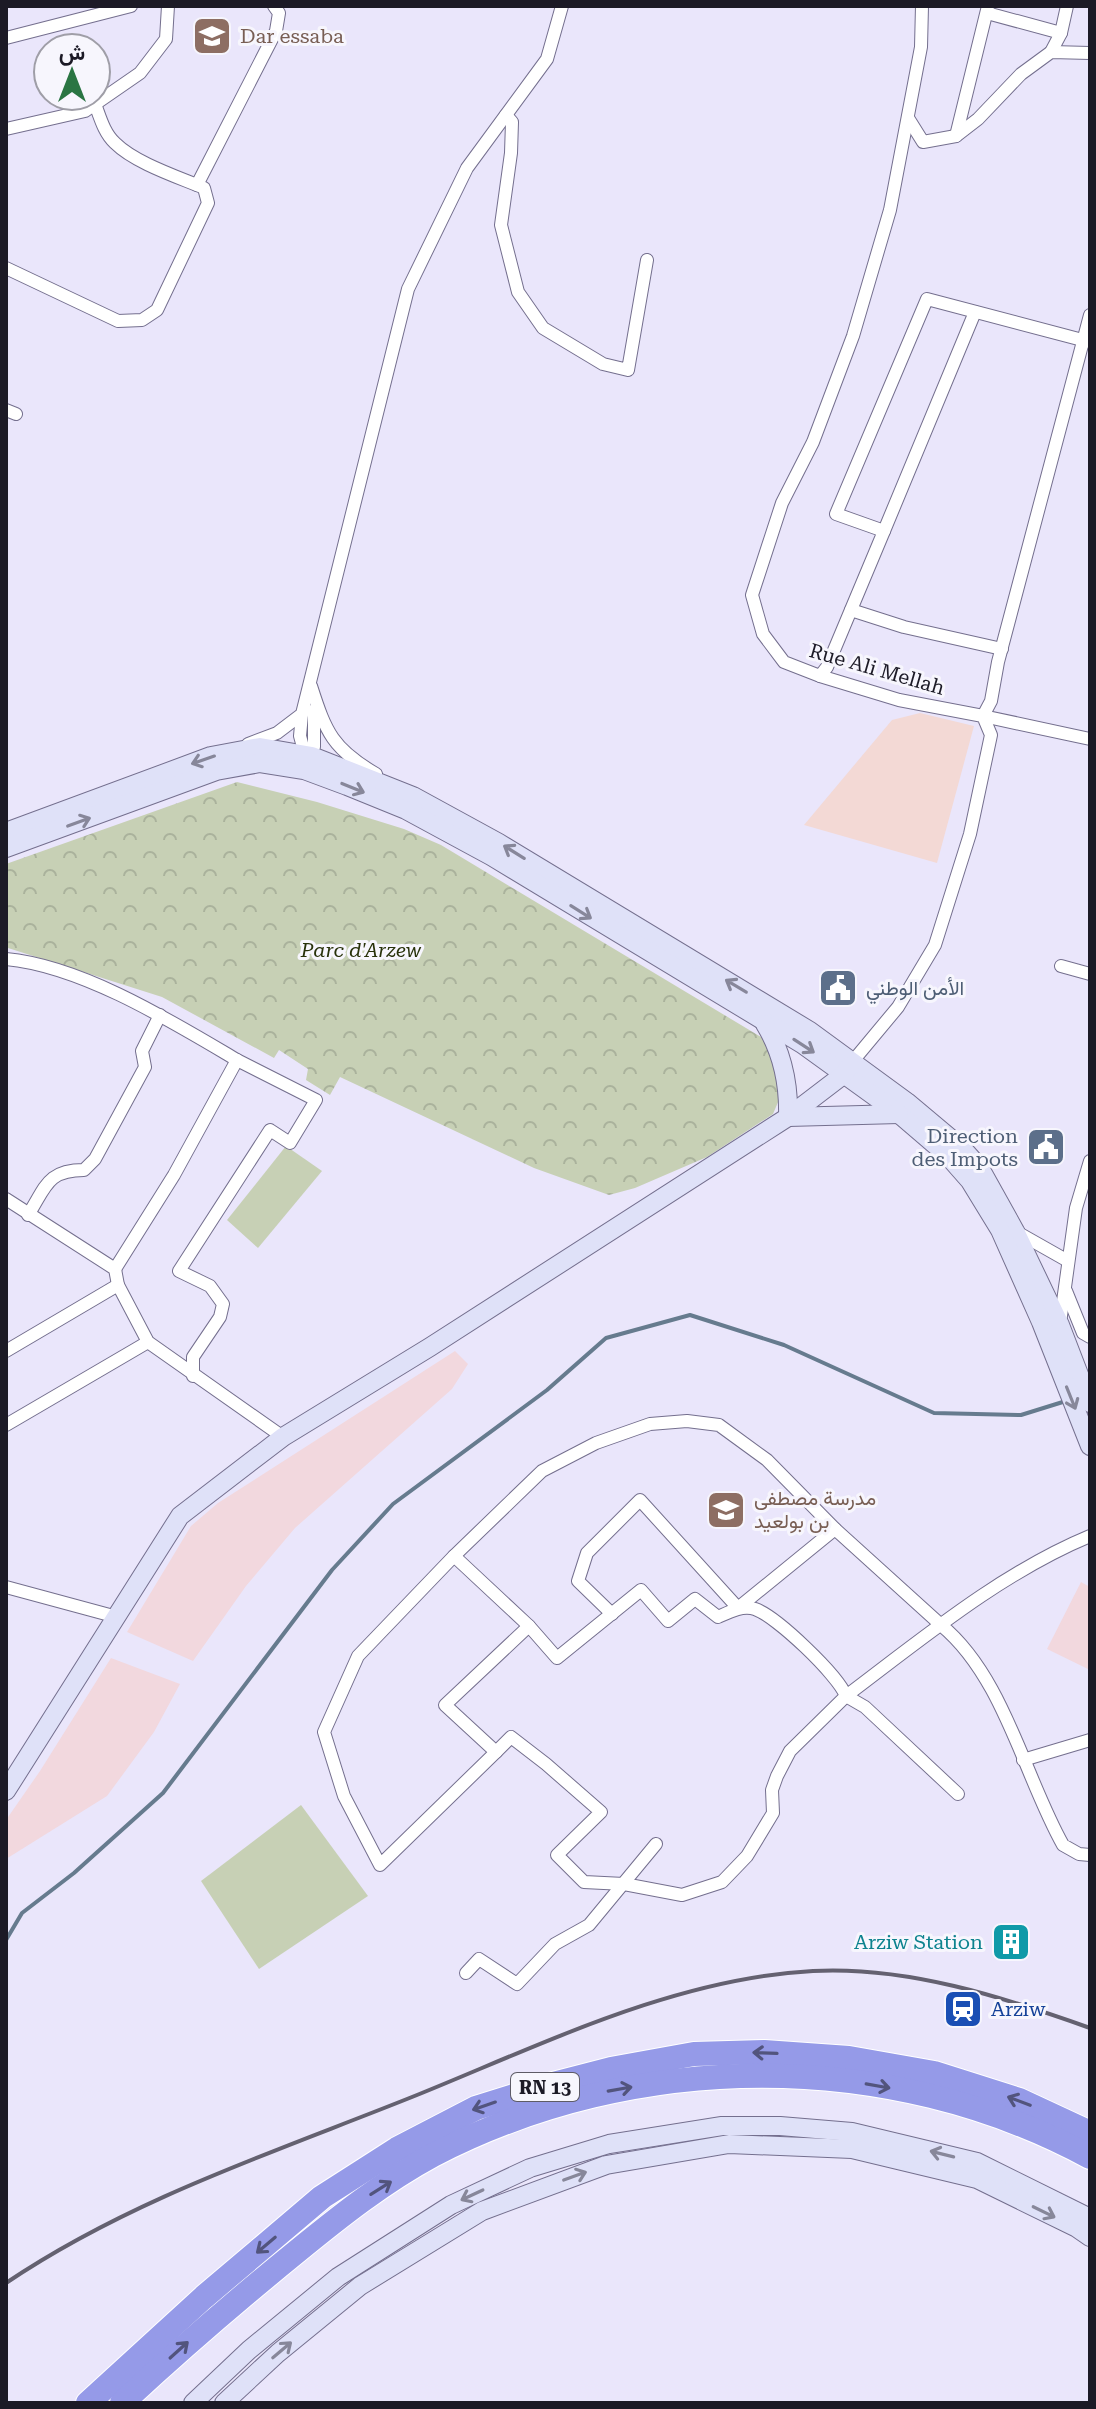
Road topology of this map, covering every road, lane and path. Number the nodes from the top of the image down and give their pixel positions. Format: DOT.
graph roads {
  1 [pos="131,6"];
  2 [pos="168,6"];
  3 [pos="274,6"];
  4 [pos="562,6"];
  5 [pos="922,6"];
  6 [pos="1067,6"];
  7 [pos="987,9"];
  8 [pos="1061,33"];
  9 [pos="6,38"];
  10 [pos="1051,52"];
  11 [pos="1090,53"];
  12 [pos="112,92"];
  13 [pos="81,112"];
  14 [pos="98,112"];
  15 [pos="506,115"];
  16 [pos="908,118"];
  17 [pos="6,129"];
  18 [pos="956,136"];
  19 [pos="197,185"];
  20 [pos="647,260"];
  21 [pos="6,268"];
  22 [pos="975,312"];
  23 [pos="1090,315"];
  24 [pos="1086,341"];
  25 [pos="884,531"];
  26 [pos="851,610"];
  27 [pos="1002,649"];
  28 [pos="820,676"];
  29 [pos="310,683"];
  30 [pos="302,714"];
  31 [pos="983,716"];
  32 [pos="1090,739"];
  33 [pos="233,751"];
  34 [pos="305,762"];
  35 [pos="413,796"];
  36 [pos="6,832"];
  37 [pos="6,848"];
  38 [pos="6,959"];
  39 [pos="1061,966"];
  40 [pos="1090,974"];
  41 [pos="160,1015"];
  42 [pos="764,1021"];
  43 [pos="237,1060"];
  44 [pos="849,1067"];
  45 [pos="899,1114"];
  46 [pos="788,1117"];
  47 [pos="1090,1161"];
  48 [pos="6,1199"];
  49 [pos="28,1215"];
  50 [pos="1015,1231"];
  51 [pos="1068,1261"];
  52 [pos="115,1269"];
  53 [pos="118,1285"];
  54 [pos="1065,1288"];
  55 [pos="1060,1325"];
  56 [pos="1090,1337"];
  57 [pos="148,1342"];
  58 [pos="6,1351"];
  59 [pos="1067,1369"];
  60 [pos="193,1376"];
  61 [pos="1090,1403"];
  62 [pos="6,1425"];
  63 [pos="283,1437"];
  64 [pos="1090,1446"];
  65 [pos="835,1529"];
  66 [pos="1090,1536"];
  67 [pos="454,1556"];
  68 [pos="6,1587"];
  69 [pos="738,1608"];
  70 [pos="612,1614"];
  71 [pos="117,1617"];
  72 [pos="941,1625"];
  73 [pos="529,1626"];
  74 [pos="846,1696"];
  75 [pos="1090,1740"];
  76 [pos="496,1752"];
  77 [pos="1023,1760"];
  78 [pos="6,1791"];
  79 [pos="958,1794"];
  80 [pos="656,1844"];
  81 [pos="1084,1855"];
  82 [pos="624,1884"];
  83 [pos="466,1973"];
  84 [pos="1090,2133"];
  85 [pos="1090,2157"];
  86 [pos="1090,2218"];
  87 [pos="1090,2237"];
  88 [pos="88,2403"];
  89 [pos="122,2403"];
  90 [pos="193,2403"];
  91 [pos="224,2403"];
  1 -- 9 [label="street"];
  2 -- 12 [label="street"];
  3 -- 19 [label="street"];
  4 -- 15 [label="street"];
  5 -- 16 [label="street, Rue Ali Mellah"];
  6 -- 8 [label="street"];
  7 -- 8 [label="street"];
  7 -- 18 [label="street"];
  8 -- 10 [label="street"];
  10 -- 11 [label="street"];
  10 -- 18 [label="street"];
  13 -- 17 [label="street"];
  14 -- 19 [label="street"];
  15 -- 20 [label="street"];
  15 -- 29 [label="street"];
  16 -- 18 [label="street"];
  16 -- 28 [label="street, Rue Ali Mellah"];
  19 -- 21 [label="street"];
  22 -- 24 [label="street"];
  22 -- 25 [label="street"];
  22 -- 25 [label="street"];
  23 -- 24 [label="street"];
  24 -- 27 [label="street"];
  25 -- 26 [label="street"];
  26 -- 27 [label="street"];
  26 -- 28 [label="street"];
  27 -- 31 [label="street"];
  28 -- 31 [label="street, Rue Ali Mellah"];
  29 -- 30 [label="street"];
  29 -- 34 [label="street"];
  29 -- 35 [label="street"];
  30 -- 33 [label="street"];
  30 -- 34 [label="street"];
  31 -- 32 [label="street, Rue Ali Mellah"];
  31 -- 44 [label="street"];
  33 -- 34 [label="main road"];
  33 -- 36 [label="main road, one-way"];
  34 -- 35 [label="main road"];
  37 -- 34 [label="main road, one-way"];
  34 -- 42 [label="main road, one-way"];
  44 -- 35 [label="main road, one-way"];
  38 -- 41 [label="street"];
  39 -- 40 [label="street"];
  41 -- 43 [label="street"];
  41 -- 49 [label="street"];
  42 -- 44 [label="main road, one-way"];
  42 -- 46 [label="main road"];
  43 -- 52 [label="street"];
  43 -- 60 [label="street"];
  44 -- 45 [label="main road"];
  44 -- 46 [label="main road"];
  44 -- 50 [label="main road"];
  45 -- 46 [label="main road"];
  45 -- 59 [label="main road"];
  46 -- 63 [label="main road"];
  47 -- 51 [label="street"];
  48 -- 49 [label="street"];
  49 -- 52 [label="street"];
  50 -- 51 [label="street"];
  50 -- 55 [label="main road"];
  51 -- 54 [label="street"];
  52 -- 53 [label="street"];
  53 -- 57 [label="street"];
  53 -- 58 [label="street"];
  54 -- 55 [label="street"];
  54 -- 56 [label="street"];
  55 -- 59 [label="main road"];
  57 -- 60 [label="street"];
  57 -- 62 [label="street"];
  59 -- 61 [label="main road"];
  59 -- 64 [label="main road, one-way"];
  60 -- 63 [label="street"];
  63 -- 71 [label="main road"];
  65 -- 67 [label="street"];
  65 -- 69 [label="street"];
  65 -- 72 [label="street"];
  66 -- 72 [label="street"];
  67 -- 73 [label="street"];
  67 -- 76 [label="street"];
  68 -- 71 [label="street"];
  69 -- 70 [label="street"];
  69 -- 70 [label="street"];
  69 -- 74 [label="street"];
  70 -- 73 [label="street"];
  71 -- 78 [label="main road"];
  72 -- 74 [label="street"];
  72 -- 77 [label="street"];
  73 -- 76 [label="street"];
  74 -- 79 [label="street"];
  74 -- 82 [label="street"];
  75 -- 77 [label="street"];
  76 -- 82 [label="street"];
  77 -- 81 [label="street"];
  80 -- 82 [label="street"];
  82 -- 83 [label="street"];
  84 -- 88 [label="highway, RN 13, one-way"];
  89 -- 85 [label="highway, RN 13, one-way"];
  86 -- 90 [label="main road, one-way"];
  91 -- 87 [label="main road, one-way"];
}
